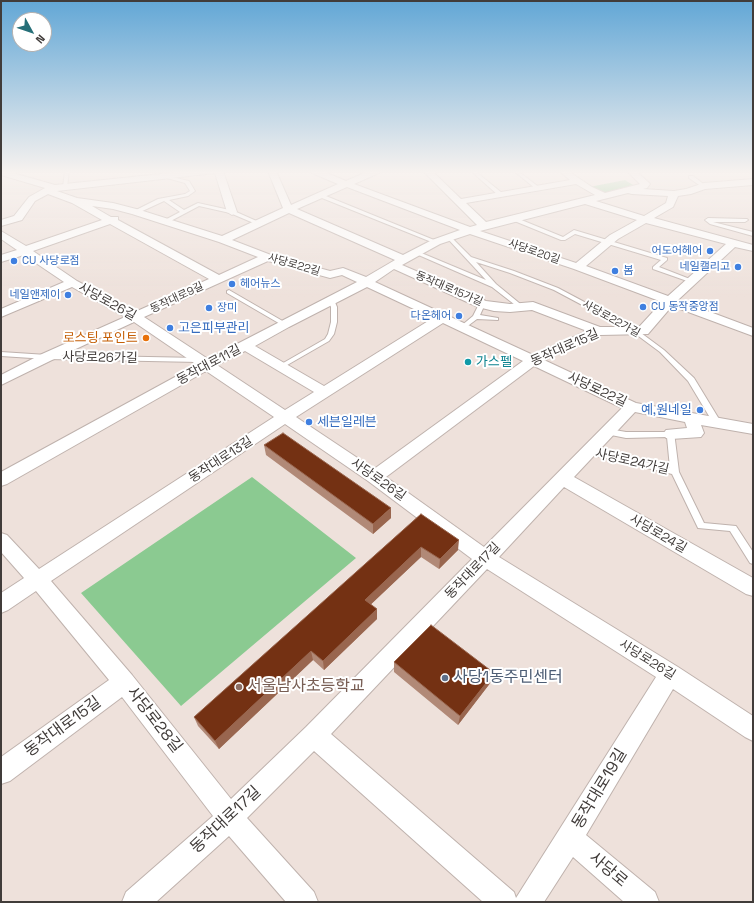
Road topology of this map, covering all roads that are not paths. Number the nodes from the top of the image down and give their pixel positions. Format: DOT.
graph roads {
  1 [pos="22,213"];
  2 [pos="95,213"];
  3 [pos="129,213"];
  4 [pos="141,213"];
  5 [pos="179,213"];
  6 [pos="235,213"];
  7 [pos="279,213"];
  8 [pos="297,213"];
  9 [pos="364,213"];
  10 [pos="423,213"];
  11 [pos="470,213"];
  12 [pos="537,213"];
  13 [pos="625,213"];
  14 [pos="655,213"];
  15 [pos="514,219"];
  16 [pos="644,219"];
  17 [pos="746,220"];
  18 [pos="108,221"];
  19 [pos="165,222"];
  20 [pos="1,223"];
  21 [pos="258,223"];
  22 [pos="484,226"];
  23 [pos="470,231"];
  24 [pos="1,234"];
  25 [pos="753,234"];
  26 [pos="450,238"];
  27 [pos="223,240"];
  28 [pos="436,242"];
  29 [pos="609,242"];
  30 [pos="733,243"];
  31 [pos="753,248"];
  32 [pos="25,250"];
  33 [pos="417,253"];
  34 [pos="267,257"];
  35 [pos="1,259"];
  36 [pos="471,259"];
  37 [pos="398,262"];
  38 [pos="578,267"];
  39 [pos="218,279"];
  40 [pos="692,281"];
  41 [pos="367,282"];
  42 [pos="73,283"];
  43 [pos="494,285"];
  44 [pos="229,292"];
  45 [pos="331,300"];
  46 [pos="670,301"];
  47 [pos="482,304"];
  48 [pos="520,306"];
  49 [pos="1,313"];
  50 [pos="135,317"];
  51 [pos="443,317"];
  52 [pos="476,317"];
  53 [pos="496,319"];
  54 [pos="284,324"];
  55 [pos="463,326"];
  56 [pos="598,331"];
  57 [pos="635,331"];
  58 [pos="753,332"];
  59 [pos="245,346"];
  60 [pos="1,354"];
  61 [pos="47,357"];
  62 [pos="533,360"];
  63 [pos="203,362"];
  64 [pos="280,367"];
  65 [pos="1,380"];
  66 [pos="325,392"];
  67 [pos="632,407"];
  68 [pos="286,417"];
  69 [pos="692,419"];
  70 [pos="718,424"];
  71 [pos="753,429"];
  72 [pos="610,432"];
  73 [pos="671,434"];
  74 [pos="589,451"];
  75 [pos="676,472"];
  76 [pos="374,476"];
  77 [pos="563,479"];
  78 [pos="1,480"];
  79 [pos="1,540"];
  80 [pos="485,558"];
  81 [pos="753,560"];
  82 [pos="39,581"];
  83 [pos="753,588"];
  84 [pos="1,604"];
  85 [pos="670,674"];
  86 [pos="124,682"];
  87 [pos="753,729"];
  88 [pos="314,735"];
  89 [pos="1,772"];
  90 [pos="230,818"];
  91 [pos="570,838"];
  92 [pos="136,902"];
  93 [pos="304,902"];
  94 [pos="504,902"];
  95 [pos="528,902"];
  96 [pos="646,902"];
  1 -- 20 [label="street"];
  2 -- 18 [label="street"];
  3 -- 18 [label="street"];
  4 -- 19 [label="street, 사당로22길"];
  5 -- 19 [label="lane"];
  6 -- 21 [label="lane"];
  7 -- 21 [label="street"];
  8 -- 37 [label="street, 동작대로15가길"];
  9 -- 28 [label="lane"];
  10 -- 23 [label="street, 사당로20길"];
  11 -- 22 [label="street"];
  12 -- 15 [label="street, 동작대로11길"];
  13 -- 16 [label="street"];
  14 -- 16 [label="street"];
  15 -- 22 [label="street, 동작대로11길"];
  15 -- 29 [label="lane"];
  16 -- 29 [label="street"];
  16 -- 30 [label="street"];
  17 -- 25 [label="lane"];
  18 -- 32 [label="street"];
  18 -- 39 [label="street"];
  19 -- 27 [label="street, 사당로22길"];
  21 -- 27 [label="street"];
  22 -- 23 [label="street, 동작대로11길"];
  23 -- 26 [label="street, 동작대로11길"];
  23 -- 38 [label="street, 사당로20길"];
  24 -- 32 [label="street, 사당로26길"];
  26 -- 28 [label="street, 동작대로11길"];
  26 -- 36 [label="lane"];
  27 -- 34 [label="street, 사당로22길"];
  28 -- 33 [label="street, 동작대로11길"];
  29 -- 38 [label="street"];
  29 -- 40 [label="lane"];
  30 -- 31 [label="street"];
  30 -- 40 [label="street, 동작대로15길"];
  32 -- 35 [label="street"];
  32 -- 42 [label="street, 사당로26길"];
  33 -- 37 [label="street, 동작대로11길"];
  33 -- 43 [label="lane"];
  34 -- 39 [label="street, 동작대로9길"];
  34 -- 41 [label="street, 사당로22길"];
  36 -- 43 [label="lane"];
  36 -- 57 [label="lane, 사당로22가길"];
  37 -- 41 [label="street, 동작대로11길"];
  37 -- 47 [label="street, 동작대로15가길"];
  38 -- 46 [label="street, 사당로20길"];
  39 -- 50 [label="street, 동작대로9길"];
  40 -- 46 [label="street, 동작대로15길"];
  41 -- 45 [label="street, 동작대로11길"];
  41 -- 51 [label="street, 사당로22길"];
  42 -- 49 [label="street"];
  42 -- 50 [label="street, 사당로26길"];
  43 -- 48 [label="lane"];
  44 -- 54 [label="lane"];
  45 -- 54 [label="street, 동작대로11길"];
  45 -- 64 [label="lane"];
  46 -- 57 [label="street, 동작대로15길"];
  46 -- 58 [label="street, 사당로20길"];
  47 -- 48 [label="street, 동작대로15가길"];
  47 -- 52 [label="lane"];
  48 -- 56 [label="street, 동작대로15가길"];
  50 -- 61 [label="street, 동작대로9길"];
  50 -- 63 [label="street, 사당로26길"];
  51 -- 55 [label="street, 사당로22길"];
  51 -- 66 [label="street, 동작대로13길"];
  52 -- 53 [label="lane"];
  52 -- 55 [label="lane"];
  54 -- 59 [label="street, 동작대로11길"];
  55 -- 62 [label="street, 사당로22길"];
  56 -- 57 [label="street, 동작대로15길"];
  56 -- 62 [label="street, 동작대로15길"];
  57 -- 70 [label="lane, 사당로22가길"];
  59 -- 63 [label="street, 동작대로11길"];
  59 -- 64 [label="street"];
  60 -- 61 [label="lane, 사당로26가길"];
  61 -- 63 [label="lane, 사당로26가길"];
  61 -- 65 [label="street, 동작대로9길"];
  62 -- 67 [label="street, 사당로22길"];
  62 -- 76 [label="street, 동작대로15길"];
  63 -- 68 [label="street, 사당로26길"];
  63 -- 78 [label="street, 동작대로11길"];
  64 -- 66 [label="street"];
  66 -- 68 [label="street, 동작대로13길"];
  67 -- 69 [label="street, 사당로22길"];
  67 -- 72 [label="street, 동작대로17길"];
  68 -- 76 [label="street, 사당로26길"];
  68 -- 82 [label="street, 동작대로13길"];
  69 -- 70 [label="street, 사당로22길"];
  69 -- 73 [label="street"];
  70 -- 71 [label="street, 사당로22길"];
  72 -- 73 [label="lane, 사당로24가길"];
  72 -- 74 [label="street, 동작대로17길"];
  73 -- 75 [label="lane, 사당로24가길"];
  74 -- 75 [label="lane, 사당로24가길"];
  74 -- 77 [label="street, 동작대로17길"];
  75 -- 81 [label="lane, 사당로24가길"];
  76 -- 80 [label="street, 사당로26길"];
  77 -- 80 [label="street, 동작대로17길"];
  77 -- 83 [label="street, 사당로24길"];
  79 -- 82 [label="street, 사당로28길"];
  80 -- 85 [label="street, 사당로26길"];
  80 -- 88 [label="street, 동작대로17길"];
  82 -- 84 [label="street, 동작대로13길"];
  82 -- 86 [label="street, 사당로28길"];
  85 -- 87 [label="street, 사당로26길"];
  85 -- 91 [label="street, 동작대로19길"];
  86 -- 89 [label="street, 동작대로15길"];
  86 -- 90 [label="street, 사당로28길"];
  88 -- 90 [label="street, 동작대로17길"];
  88 -- 94 [label="street"];
  90 -- 92 [label="street, 동작대로17길"];
  90 -- 93 [label="street, 사당로28길"];
  91 -- 95 [label="street, 동작대로19길"];
  91 -- 96 [label="street, 사당로"];
}
